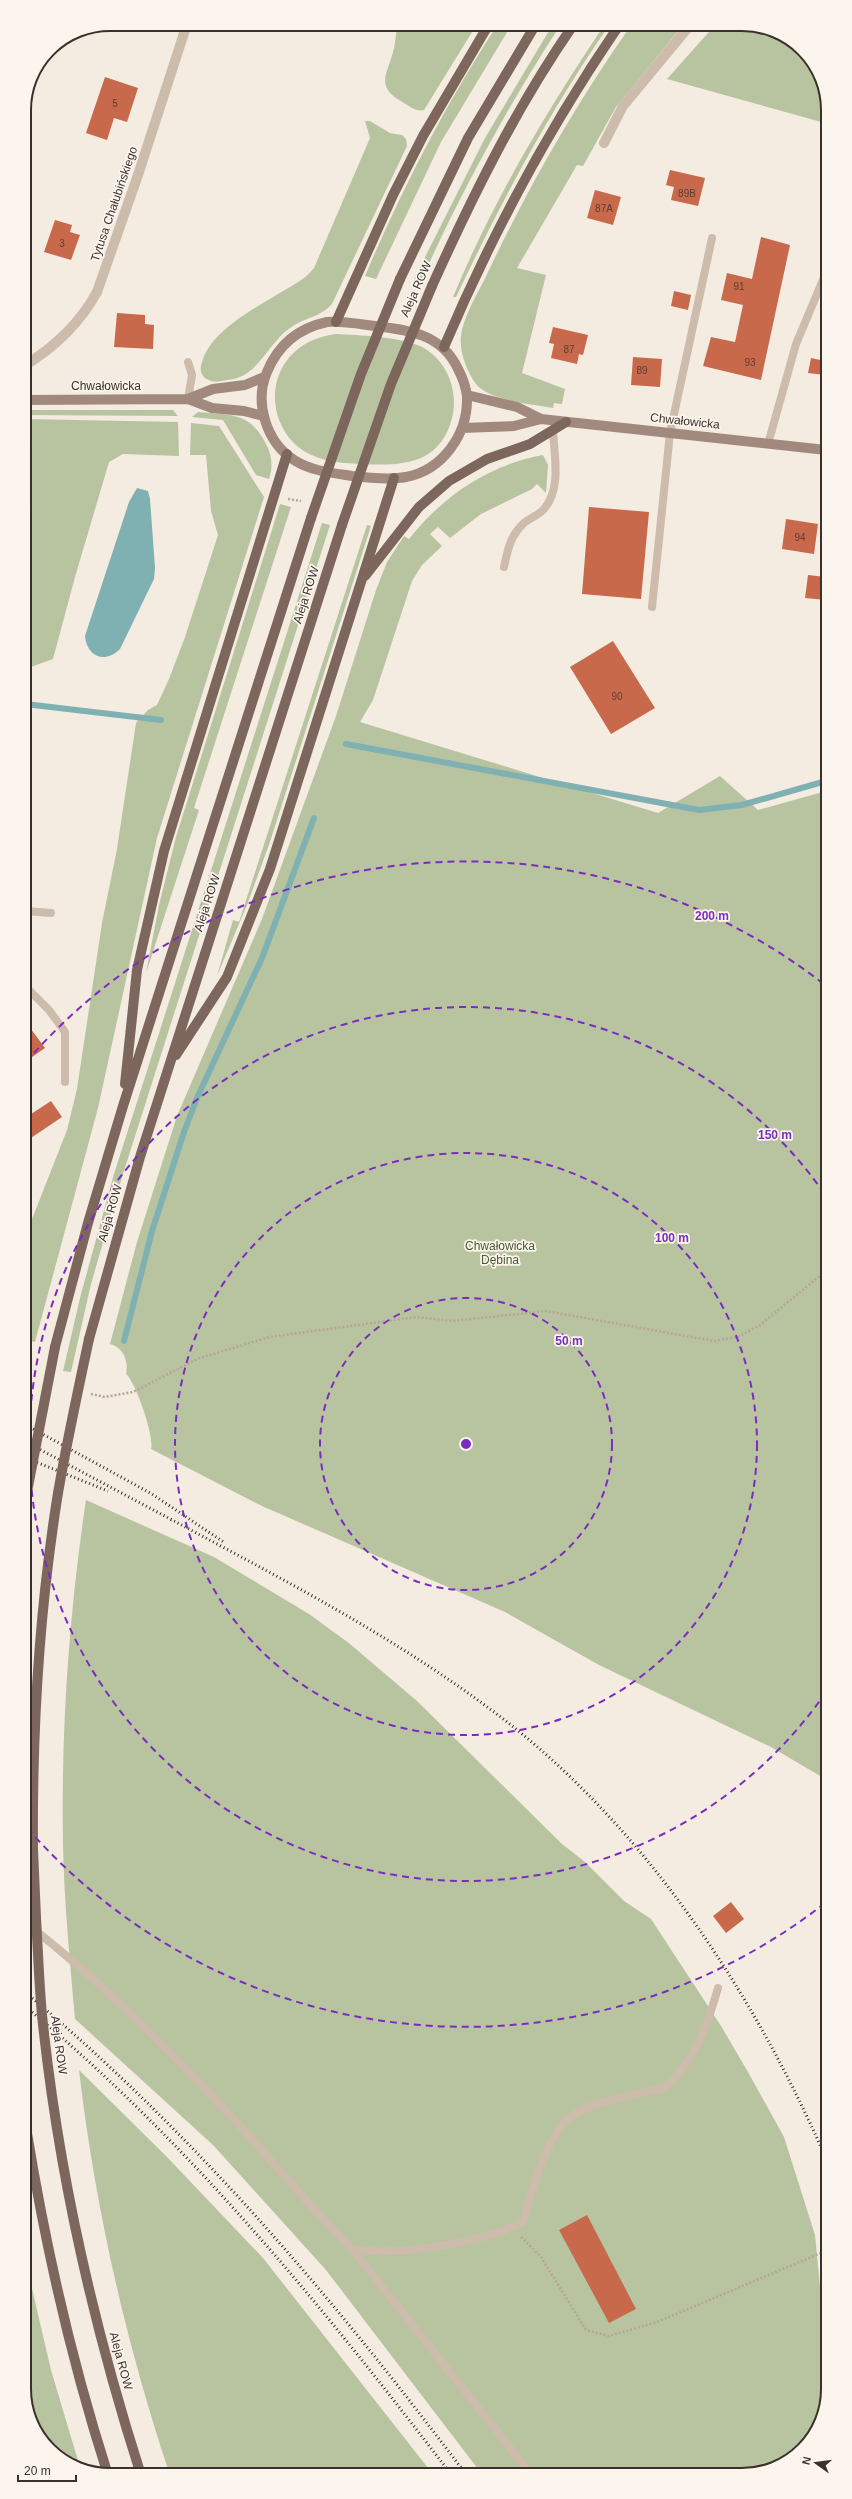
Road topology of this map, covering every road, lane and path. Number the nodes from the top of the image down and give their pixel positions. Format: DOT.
graph roads {
  1 [pos="185,31"];
  2 [pos="485,31"];
  3 [pos="532,31"];
  4 [pos="569,31"];
  5 [pos="615,31"];
  6 [pos="685,31"];
  7 [pos="604,143"];
  8 [pos="712,238"];
  9 [pos="821,285"];
  10 [pos="336,322"];
  11 [pos="444,347"];
  12 [pos="31,361"];
  13 [pos="188,362"];
  14 [pos="264,377"];
  15 [pos="467,395"];
  16 [pos="188,399"];
  17 [pos="31,400"];
  18 [pos="263,416"];
  19 [pos="541,419"];
  20 [pos="566,422"];
  21 [pos="462,428"];
  22 [pos="553,430"];
  23 [pos="670,433"];
  24 [pos="768,444"];
  25 [pos="821,449"];
  26 [pos="287,454"];
  27 [pos="394,478"];
  28 [pos="504,567"];
  29 [pos="361,582"];
  30 [pos="652,607"];
  31 [pos="31,911"];
  32 [pos="51,913"];
  33 [pos="31,992"];
  34 [pos="168,1067"];
  35 [pos="65,1082"];
  36 [pos="123,1106"];
  37 [pos="821,1275"];
  38 [pos="31,1382"];
  39 [pos="40,1384"];
  40 [pos="83,1392"];
  41 [pos="31,1471"];
  42 [pos="31,1927"];
  43 [pos="718,1988"];
  44 [pos="31,2162"];
  45 [pos="508,2230"];
  46 [pos="353,2250"];
  47 [pos="821,2253"];
  48 [pos="106,2468"];
  49 [pos="139,2468"];
  50 [pos="526,2468"];
  1 -- 12 [label="street, Tytusa Chałubińskiego"];
  2 -- 10 [label="main road"];
  3 -- 36 [label="main road, Aleja ROW, bridge"];
  4 -- 34 [label="main road, Aleja ROW, bridge"];
  5 -- 11 [label="main road"];
  6 -- 7 [label="street"];
  8 -- 23 [label="lane"];
  9 -- 24 [label="lane"];
  10 -- 11 [label="main road"];
  10 -- 14 [label="main road"];
  11 -- 15 [label="main road"];
  13 -- 16 [label="lane"];
  14 -- 16 [label="main road, Chwałowicka"];
  14 -- 18 [label="main road"];
  15 -- 19 [label="main road, Chwałowicka"];
  15 -- 21 [label="main road"];
  16 -- 17 [label="main road, Chwałowicka"];
  16 -- 18 [label="main road, Chwałowicka"];
  18 -- 26 [label="main road"];
  19 -- 20 [label="main road, Chwałowicka"];
  19 -- 21 [label="main road, Chwałowicka"];
  20 -- 22 [label="main road"];
  20 -- 23 [label="main road, Chwałowicka"];
  21 -- 27 [label="main road"];
  22 -- 28 [label="lane"];
  22 -- 29 [label="main road"];
  23 -- 24 [label="main road, Chwałowicka"];
  23 -- 30 [label="lane"];
  24 -- 25 [label="main road, Chwałowicka"];
  26 -- 27 [label="main road"];
  26 -- 36 [label="main road"];
  27 -- 29 [label="main road"];
  29 -- 34 [label="main road"];
  31 -- 32 [label="lane"];
  33 -- 35 [label="lane"];
  34 -- 49 [label="main road, Aleja ROW, bridge"];
  36 -- 41 [label="main road, Aleja ROW, bridge"];
  37 -- 40 [label="path"];
  38 -- 39 [label="path"];
  42 -- 46 [label="lane"];
  43 -- 45 [label="lane"];
  44 -- 48 [label="main road"];
  45 -- 46 [label="lane"];
  45 -- 47 [label="path"];
  46 -- 50 [label="lane"];
}
